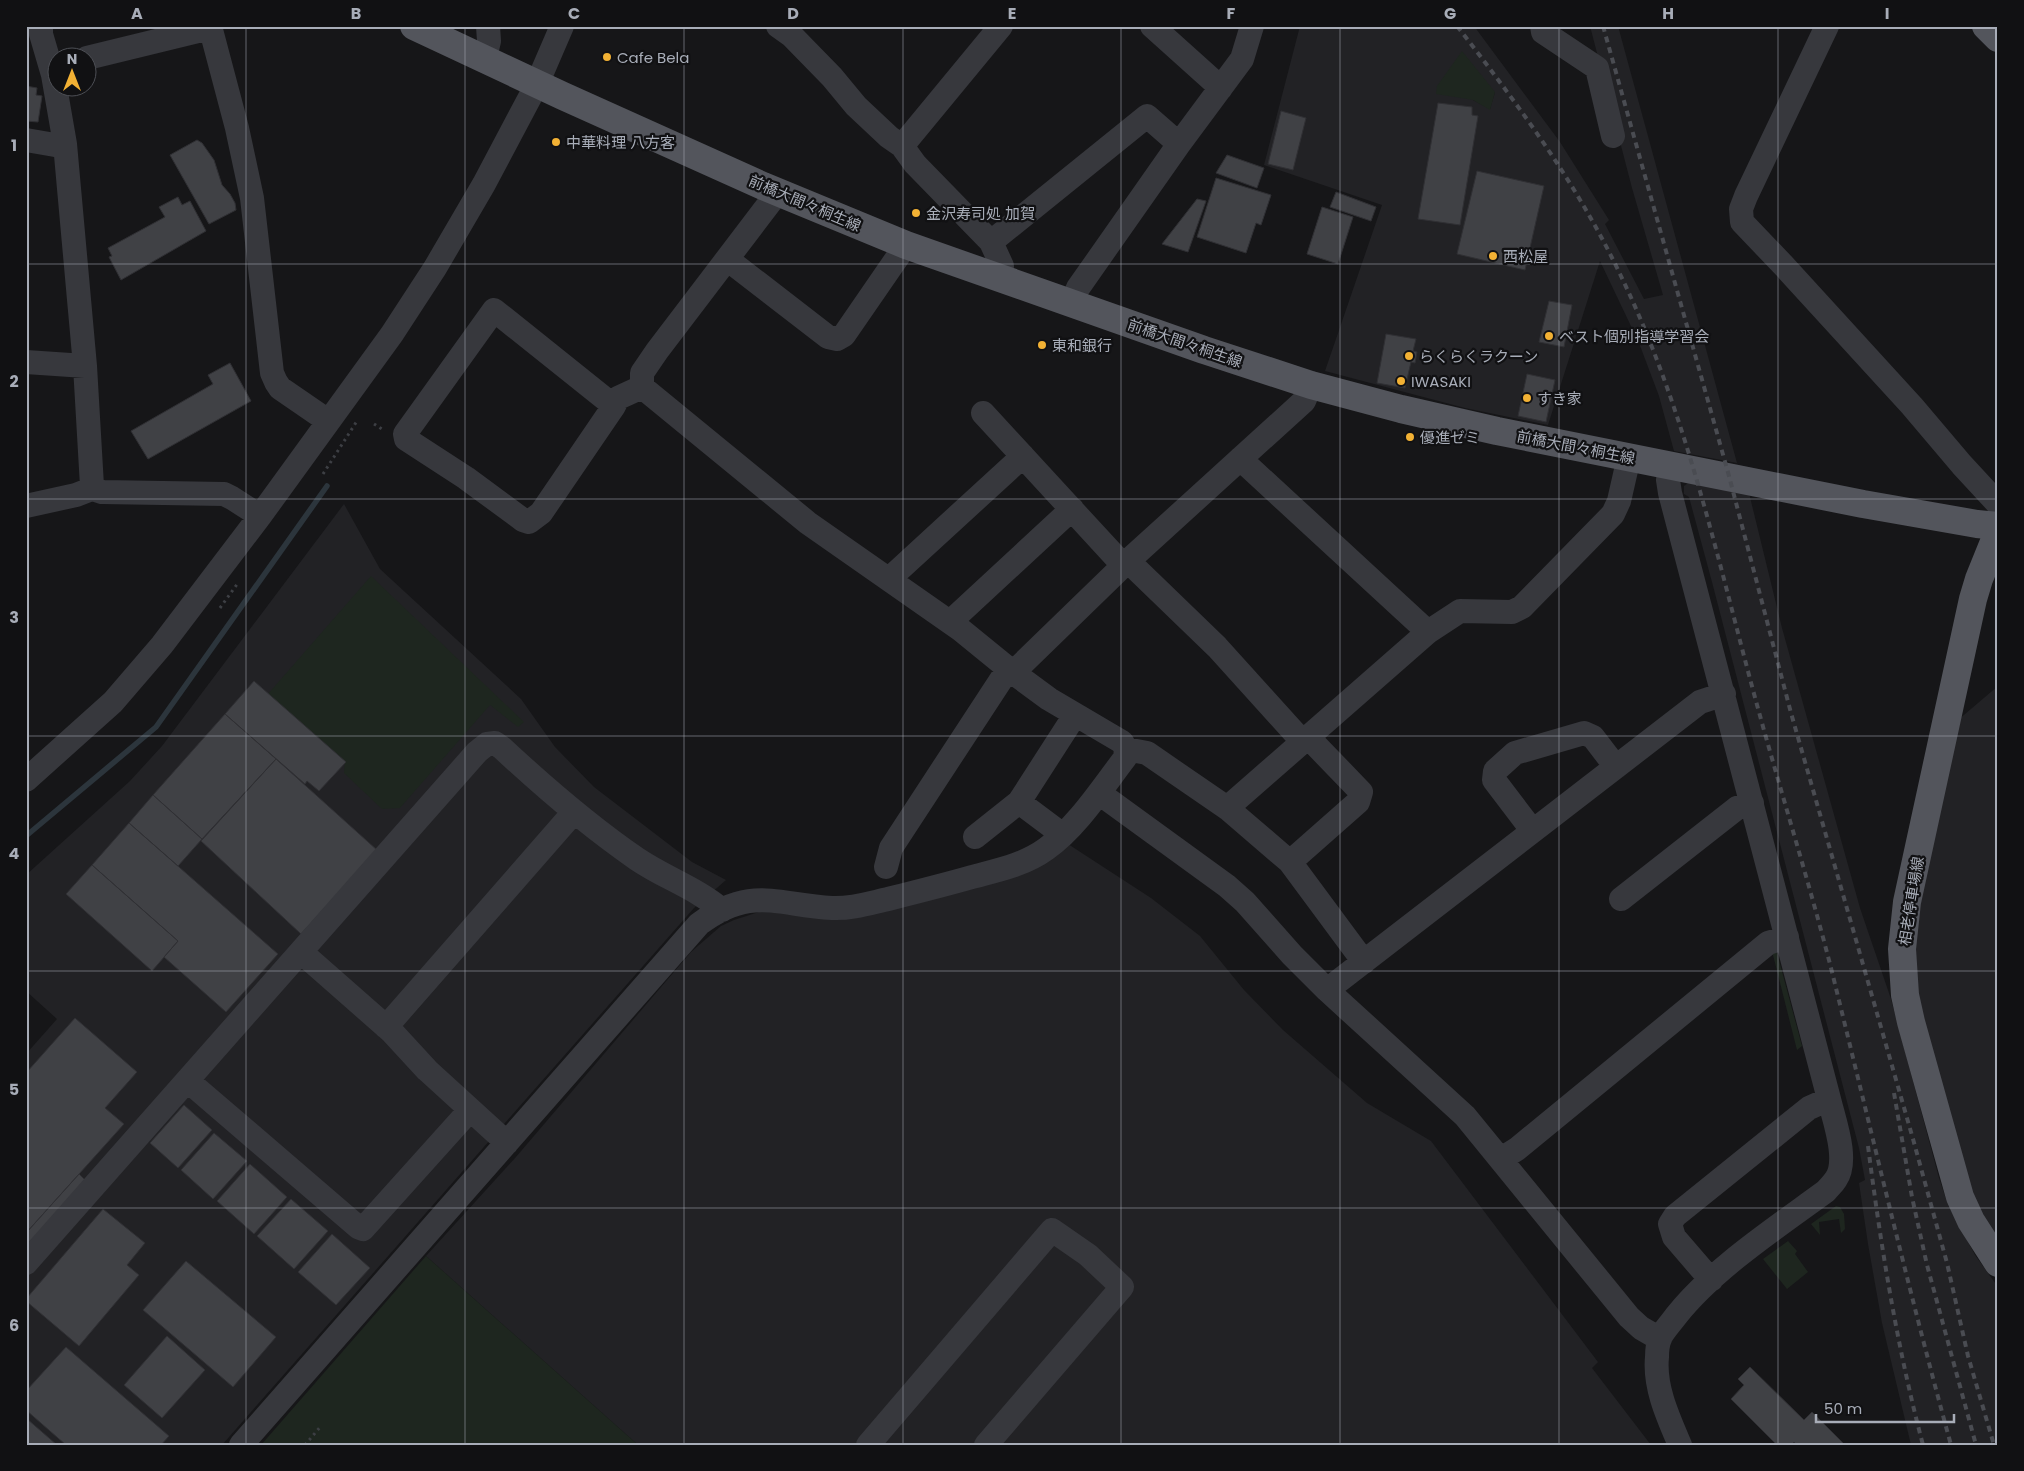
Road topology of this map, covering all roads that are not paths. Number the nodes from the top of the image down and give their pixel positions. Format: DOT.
graph roads {
  1 [pos="41,26"];
  2 [pos="414,26"];
  3 [pos="488,26"];
  4 [pos="562,26"];
  5 [pos="1152,26"];
  6 [pos="1252,26"];
  7 [pos="1542,26"];
  8 [pos="1828,26"];
  9 [pos="1986,26"];
  10 [pos="210,27"];
  11 [pos="992,29"];
  12 [pos="789,30"];
  13 [pos="1998,38"];
  14 [pos="48,52"];
  15 [pos="98,55"];
  16 [pos="485,58"];
  17 [pos="537,84"];
  18 [pos="1222,88"];
  19 [pos="59,98"];
  20 [pos="1613,136"];
  21 [pos="26,140"];
  22 [pos="65,144"];
  23 [pos="1179,144"];
  24 [pos="902,146"];
  25 [pos="778,192"];
  26 [pos="991,242"];
  27 [pos="906,244"];
  28 [pos="728,259"];
  29 [pos="999,278"];
  30 [pos="1070,304"];
  31 [pos="26,362"];
  32 [pos="85,366"];
  33 [pos="1311,385"];
  34 [pos="642,386"];
  35 [pos="614,406"];
  36 [pos="983,413"];
  37 [pos="328,421"];
  38 [pos="1023,456"];
  39 [pos="1629,457"];
  40 [pos="1241,458"];
  41 [pos="1670,465"];
  42 [pos="94,488"];
  43 [pos="1998,504"];
  44 [pos="26,506"];
  45 [pos="1072,509"];
  46 [pos="260,516"];
  47 [pos="1998,526"];
  48 [pos="1998,532"];
  49 [pos="1126,563"];
  50 [pos="889,579"];
  51 [pos="950,622"];
  52 [pos="1428,632"];
  53 [pos="1005,666"];
  54 [pos="1724,694"];
  55 [pos="1075,715"];
  56 [pos="1304,738"];
  57 [pos="1126,749"];
  58 [pos="1616,767"];
  59 [pos="26,780"];
  60 [pos="1099,793"];
  61 [pos="1019,802"];
  62 [pos="1752,803"];
  63 [pos="1227,808"];
  64 [pos="574,812"];
  65 [pos="1532,830"];
  66 [pos="1063,835"];
  67 [pos="975,837"];
  68 [pos="1290,862"];
  69 [pos="886,867"];
  70 [pos="1621,899"];
  71 [pos="722,910"];
  72 [pos="1787,937"];
  73 [pos="301,952"];
  74 [pos="1364,962"];
  75 [pos="1327,990"];
  76 [pos="386,1027"];
  77 [pos="188,1081"];
  78 [pos="1829,1099"];
  79 [pos="470,1110"];
  80 [pos="507,1143"];
  81 [pos="1502,1159"];
  82 [pos="26,1263"];
  83 [pos="1998,1263"];
  84 [pos="1711,1280"];
  85 [pos="1660,1339"];
  86 [pos="241,1445"];
  87 [pos="868,1445"];
  88 [pos="986,1445"];
  89 [pos="1680,1445"];
  1 -- 14 [label="street"];
  2 -- 16 [label="main road, 前橋大間々桐生線"];
  3 -- 16 [label="street"];
  4 -- 17 [label="street"];
  5 -- 18 [label="street"];
  6 -- 18 [label="street"];
  7 -- 20 [label="street"];
  8 -- 43 [label="street"];
  9 -- 13 [label="main road"];
  10 -- 15 [label="street"];
  10 -- 37 [label="street"];
  11 -- 24 [label="street"];
  12 -- 24 [label="street"];
  16 -- 17 [label="main road, 前橋大間々桐生線"];
  17 -- 25 [label="main road, 前橋大間々桐生線"];
  17 -- 37 [label="street"];
  18 -- 23 [label="street"];
  19 -- 22 [label="street"];
  21 -- 22 [label="street"];
  22 -- 32 [label="street"];
  23 -- 26 [label="street"];
  23 -- 30 [label="street"];
  24 -- 26 [label="street"];
  25 -- 27 [label="main road, 前橋大間々桐生線"];
  25 -- 28 [label="street"];
  26 -- 29 [label="street"];
  27 -- 28 [label="street"];
  27 -- 29 [label="main road, 前橋大間々桐生線"];
  28 -- 34 [label="street"];
  29 -- 30 [label="main road, 前橋大間々桐生線"];
  30 -- 33 [label="main road, 前橋大間々桐生線"];
  31 -- 32 [label="street"];
  32 -- 42 [label="street"];
  33 -- 39 [label="main road, 前橋大間々桐生線"];
  33 -- 40 [label="street"];
  34 -- 35 [label="street"];
  34 -- 50 [label="street"];
  35 -- 35 [label="street"];
  36 -- 38 [label="street"];
  37 -- 46 [label="street"];
  38 -- 45 [label="street"];
  38 -- 50 [label="street"];
  39 -- 41 [label="main road, 前橋大間々桐生線"];
  39 -- 52 [label="street"];
  40 -- 49 [label="street"];
  40 -- 52 [label="street"];
  41 -- 47 [label="main road, 前橋大間々桐生線"];
  41 -- 54 [label="street"];
  42 -- 44 [label="street"];
  42 -- 46 [label="street"];
  45 -- 49 [label="street"];
  45 -- 51 [label="street"];
  46 -- 59 [label="street"];
  48 -- 83 [label="main road, 相老停車場線"];
  49 -- 53 [label="street"];
  49 -- 56 [label="street"];
  50 -- 51 [label="street"];
  51 -- 53 [label="street"];
  52 -- 56 [label="street"];
  53 -- 55 [label="street"];
  53 -- 69 [label="street"];
  54 -- 58 [label="street"];
  54 -- 62 [label="street"];
  55 -- 57 [label="street"];
  55 -- 61 [label="street"];
  56 -- 63 [label="street"];
  56 -- 68 [label="street"];
  57 -- 60 [label="street"];
  57 -- 63 [label="street"];
  58 -- 65 [label="street"];
  58 -- 65 [label="street"];
  60 -- 66 [label="street"];
  60 -- 75 [label="street"];
  61 -- 66 [label="street"];
  61 -- 67 [label="street"];
  62 -- 70 [label="street"];
  62 -- 72 [label="street"];
  63 -- 68 [label="street"];
  64 -- 71 [label="street"];
  64 -- 73 [label="street"];
  64 -- 76 [label="street"];
  65 -- 74 [label="street"];
  66 -- 71 [label="street"];
  68 -- 74 [label="street"];
  71 -- 80 [label="street"];
  72 -- 78 [label="street"];
  72 -- 81 [label="street"];
  73 -- 76 [label="street"];
  73 -- 77 [label="street"];
  74 -- 75 [label="street"];
  75 -- 81 [label="street"];
  76 -- 79 [label="street"];
  77 -- 79 [label="street"];
  77 -- 82 [label="street"];
  78 -- 84 [label="street"];
  78 -- 84 [label="street"];
  79 -- 80 [label="street"];
  80 -- 86 [label="street"];
  81 -- 85 [label="street"];
  84 -- 85 [label="street"];
  85 -- 89 [label="street"];
  87 -- 88 [label="street"];
}
